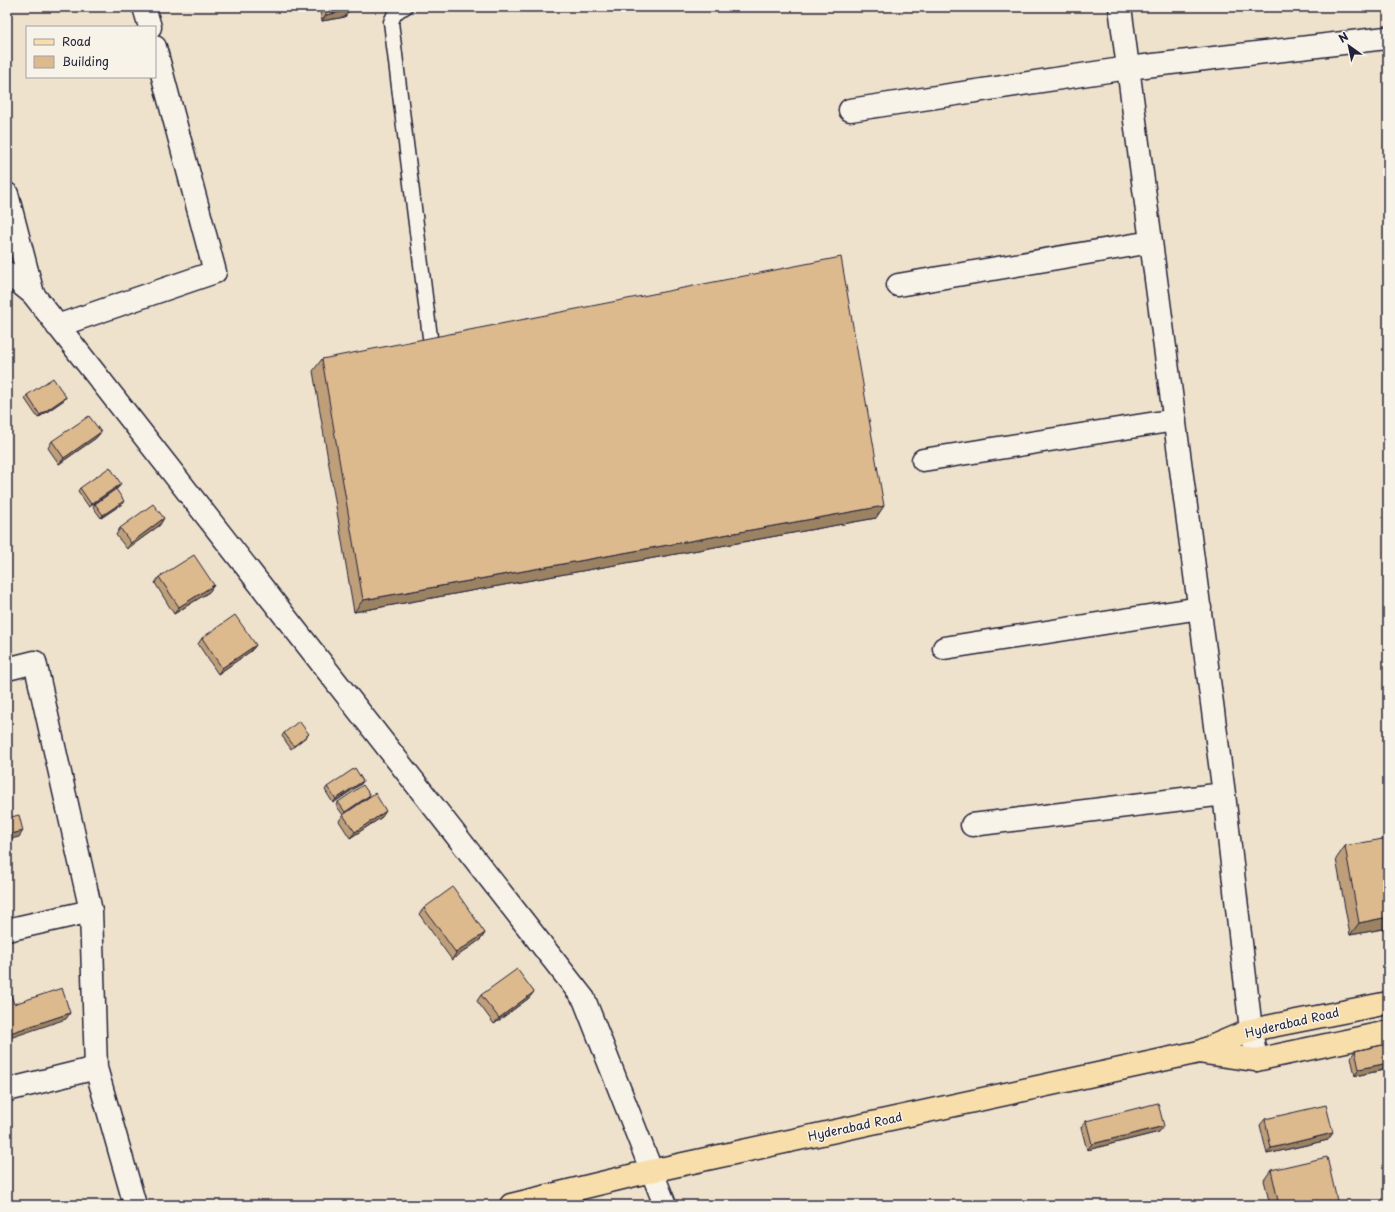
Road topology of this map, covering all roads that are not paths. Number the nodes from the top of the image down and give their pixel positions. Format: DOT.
graph roads {
  1 [pos="144,7"];
  2 [pos="405,7"];
  3 [pos="1120,7"];
  4 [pos="150,26"];
  5 [pos="1386,38"];
  6 [pos="156,51"];
  7 [pos="1128,68"];
  8 [pos="850,110"];
  9 [pos="7,194"];
  10 [pos="1151,242"];
  11 [pos="7,273"];
  12 [pos="898,284"];
  13 [pos="33,294"];
  14 [pos="57,326"];
  15 [pos="430,337"];
  16 [pos="1175,420"];
  17 [pos="923,460"];
  18 [pos="1200,608"];
  19 [pos="944,648"];
  20 [pos="7,669"];
  21 [pos="1224,794"];
  22 [pos="972,825"];
  23 [pos="91,911"];
  24 [pos="7,930"];
  25 [pos="1388,1003"];
  26 [pos="1251,1030"];
  27 [pos="1388,1032"];
  28 [pos="1199,1052"];
  29 [pos="1256,1060"];
  30 [pos="96,1068"];
  31 [pos="7,1090"];
  32 [pos="651,1171"];
  33 [pos="135,1205"];
  34 [pos="511,1205"];
  35 [pos="665,1205"];
  1 -- 4 [label="street"];
  2 -- 15 [label="lane"];
  3 -- 7 [label="street"];
  5 -- 7 [label="street"];
  6 -- 14 [label="street"];
  7 -- 8 [label="street"];
  7 -- 10 [label="street"];
  9 -- 13 [label="street"];
  10 -- 12 [label="street"];
  10 -- 16 [label="street"];
  11 -- 13 [label="street"];
  13 -- 14 [label="street"];
  14 -- 32 [label="street"];
  16 -- 17 [label="street"];
  16 -- 18 [label="street"];
  18 -- 19 [label="street"];
  18 -- 21 [label="street"];
  20 -- 23 [label="street"];
  21 -- 22 [label="street"];
  21 -- 26 [label="street"];
  23 -- 24 [label="street"];
  23 -- 30 [label="street"];
  25 -- 26 [label="main road, Hyderabad Road"];
  26 -- 28 [label="main road, Hyderabad Road"];
  26 -- 29 [label="street"];
  27 -- 29 [label="main road, Hyderabad Road"];
  28 -- 29 [label="main road, Hyderabad Road"];
  28 -- 32 [label="main road, Hyderabad Road"];
  30 -- 31 [label="street"];
  30 -- 33 [label="street"];
  32 -- 34 [label="main road, Hyderabad Road"];
  32 -- 35 [label="street"];
}
